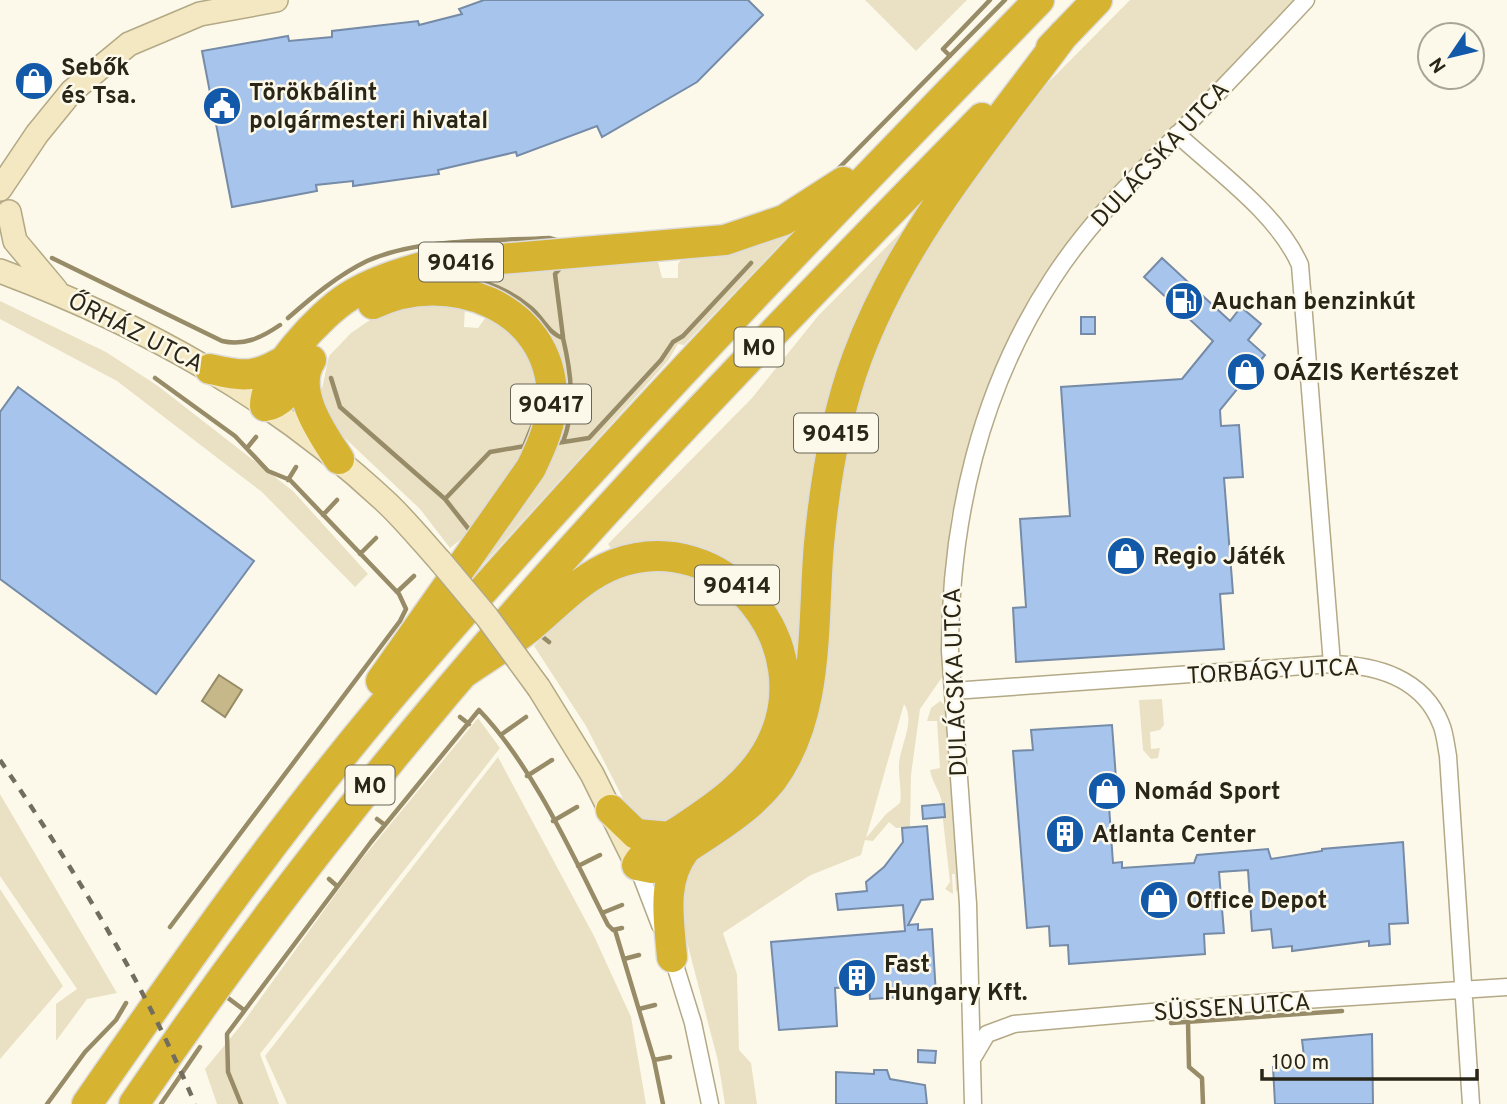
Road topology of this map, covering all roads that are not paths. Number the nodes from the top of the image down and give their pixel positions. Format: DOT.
graph roads {
  1 [pos="275,0"];
  2 [pos="1039,0"];
  3 [pos="1097,0"];
  4 [pos="1306,0"];
  5 [pos="1064,34"];
  6 [pos="970,71"];
  7 [pos="1178,134"];
  8 [pos="22,159"];
  9 [pos="0,189"];
  10 [pos="9,212"];
  11 [pos="0,234"];
  12 [pos="0,271"];
  13 [pos="61,294"];
  14 [pos="298,361"];
  15 [pos="210,369"];
  16 [pos="265,406"];
  17 [pos="339,459"];
  18 [pos="1332,664"];
  19 [pos="465,672"];
  20 [pos="953,691"];
  21 [pos="326,777"];
  22 [pos="611,810"];
  23 [pos="678,842"];
  24 [pos="637,865"];
  25 [pos="672,957"];
  26 [pos="1507,987"];
  27 [pos="1466,990"];
  28 [pos="973,1059"];
  29 [pos="87,1104"];
  30 [pos="134,1104"];
  31 [pos="710,1104"];
  32 [pos="973,1104"];
  33 [pos="1471,1104"];
  1 -- 8 [label="street"];
  2 -- 6 [label="highway, M0"];
  3 -- 5 [label="highway, M0"];
  4 -- 7 [label="street, DULÁCSKA UTCA"];
  5 -- 19 [label="highway, M0"];
  5 -- 23 [label="highway, 90415"];
  6 -- 14 [label="highway, 90416"];
  6 -- 21 [label="highway, M0"];
  7 -- 18 [label="street"];
  7 -- 20 [label="street, DULÁCSKA UTCA"];
  8 -- 9 [label="street"];
  8 -- 10 [label="street"];
  10 -- 11 [label="street"];
  10 -- 13 [label="street"];
  12 -- 13 [label="street, ŐRHÁZ UTCA"];
  13 -- 15 [label="street, ŐRHÁZ UTCA"];
  14 -- 15 [label="highway, 90416"];
  14 -- 16 [label="highway, 90416"];
  14 -- 17 [label="highway"];
  14 -- 21 [label="highway, 90417"];
  15 -- 16 [label="street, ŐRHÁZ UTCA"];
  16 -- 17 [label="street, ŐRHÁZ UTCA"];
  17 -- 22 [label="street, ŐRHÁZ UTCA, bridge"];
  18 -- 20 [label="street, TORBÁGY UTCA"];
  18 -- 27 [label="street, TORBÁGY UTCA"];
  19 -- 23 [label="highway, 90414"];
  19 -- 30 [label="highway, M0"];
  20 -- 28 [label="street, DULÁCSKA UTCA"];
  21 -- 29 [label="highway, M0"];
  22 -- 23 [label="highway"];
  22 -- 24 [label="street, ŐRHÁZ UTCA"];
  23 -- 24 [label="highway, 90415"];
  23 -- 25 [label="highway, 90415"];
  24 -- 25 [label="street"];
  25 -- 31 [label="street"];
  26 -- 27 [label="street, SÜSSEN UTCA"];
  27 -- 28 [label="street, SÜSSEN UTCA"];
  27 -- 33 [label="street, TORBÁGY UTCA"];
  28 -- 32 [label="street, DULÁCSKA UTCA"];
}
